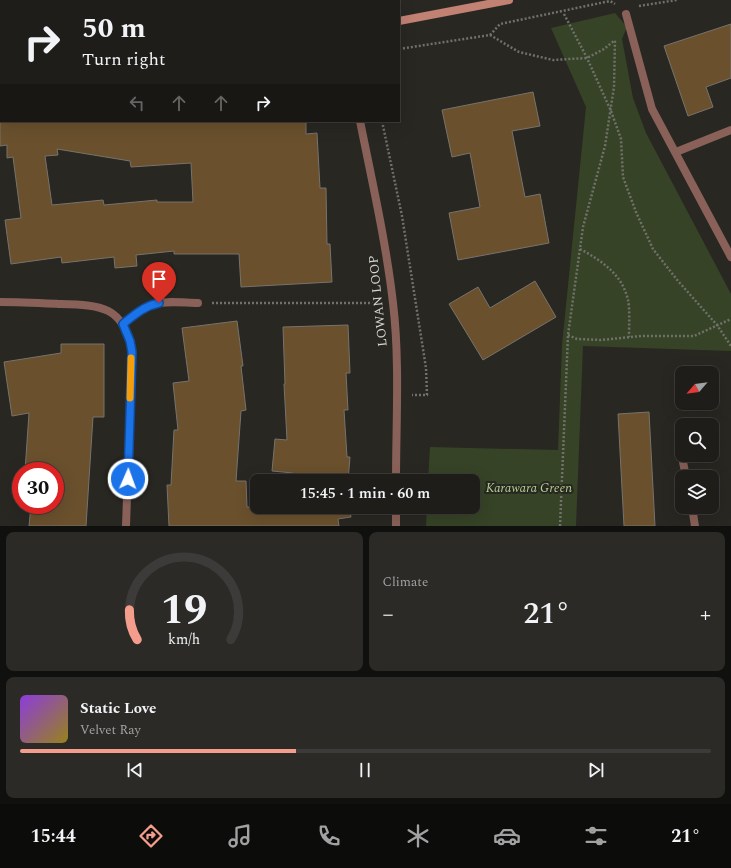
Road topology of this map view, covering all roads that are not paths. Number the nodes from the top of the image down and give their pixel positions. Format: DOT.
graph roads {
  1 [pos="509,0"];
  2 [pos="625,11"];
  3 [pos="400,21"];
  4 [pos="360,122"];
  5 [pos="731,130"];
  6 [pos="676,152"];
  7 [pos="731,257"];
  8 [pos="0,302"];
  9 [pos="198,303"];
  10 [pos="123,324"];
  11 [pos="396,474"];
  12 [pos="396,514"];
  13 [pos="693,514"];
  14 [pos="126,526"];
  15 [pos="396,526"];
  16 [pos="695,526"];
  1 -- 3 [label="street"];
  2 -- 6 [label="street"];
  4 -- 11 [label="street, LOWAN LOOP"];
  5 -- 6 [label="street"];
  6 -- 7 [label="street"];
  8 -- 10 [label="street"];
  9 -- 10 [label="street"];
  10 -- 14 [label="street"];
  12 -- 15 [label="street"];
  13 -- 16 [label="street"];
}
